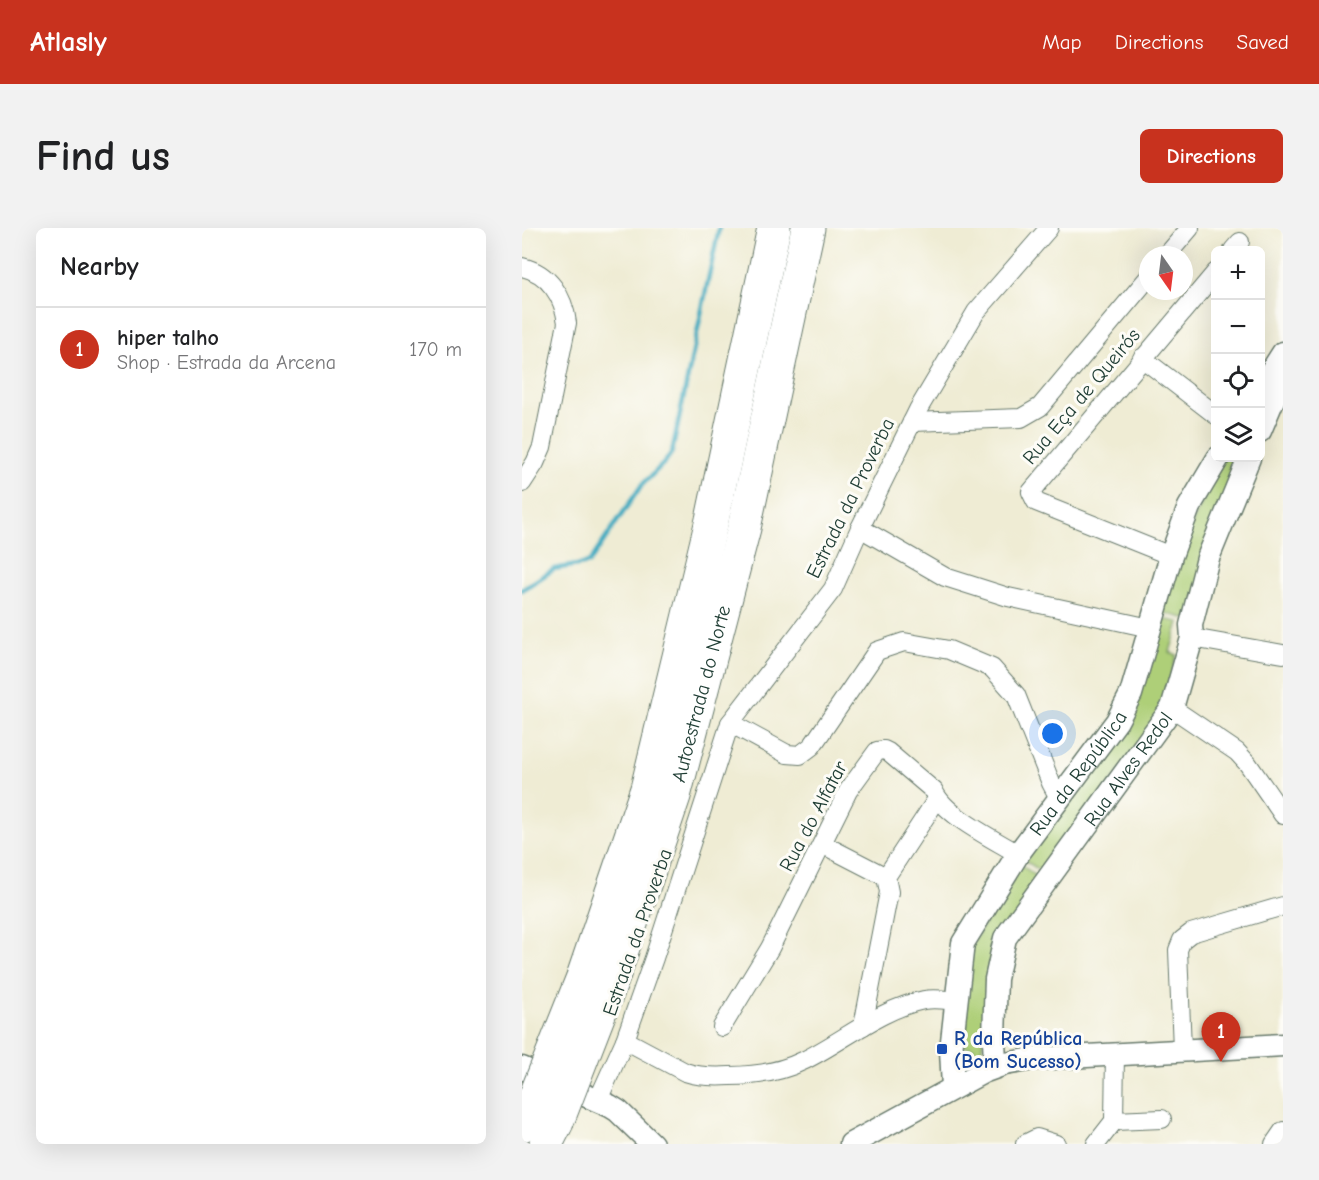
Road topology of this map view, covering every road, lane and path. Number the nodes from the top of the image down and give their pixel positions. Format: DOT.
graph roads {
  1 [pos="774,228"];
  2 [pos="808,228"];
  3 [pos="1049,228"];
  4 [pos="1190,228"];
  5 [pos="1175,246"];
  6 [pos="522,267"];
  7 [pos="1211,277"];
  8 [pos="1139,289"];
  9 [pos="1283,353"];
  10 [pos="1142,358"];
  11 [pos="1283,376"];
  12 [pos="1265,381"];
  13 [pos="1211,412"];
  14 [pos="1265,419"];
  15 [pos="912,422"];
  16 [pos="1216,462"];
  17 [pos="1247,462"];
  18 [pos="522,483"];
  19 [pos="860,528"];
  20 [pos="1172,556"];
  21 [pos="1150,628"];
  22 [pos="1192,639"];
  23 [pos="1283,654"];
  24 [pos="1172,708"];
  25 [pos="730,723"];
  26 [pos="1059,798"];
  27 [pos="937,799"];
  28 [pos="1283,815"];
  29 [pos="822,844"];
  30 [pos="1018,854"];
  31 [pos="886,877"];
  32 [pos="1283,906"];
  33 [pos="597,980"];
  34 [pos="956,1001"];
  35 [pos="863,1026"];
  36 [pos="722,1027"];
  37 [pos="625,1040"];
  38 [pos="1283,1045"];
  39 [pos="1182,1049"];
  40 [pos="1115,1053"];
  41 [pos="995,1067"];
  42 [pos="522,1068"];
  43 [pos="953,1087"];
  44 [pos="598,1100"];
  45 [pos="1162,1119"];
  46 [pos="1114,1121"];
  47 [pos="539,1124"];
  48 [pos="1283,1131"];
  49 [pos="652,1144"];
  50 [pos="851,1144"];
  51 [pos="1025,1144"];
  52 [pos="1056,1144"];
  53 [pos="1096,1144"];
  54 [pos="1274,1144"];
  1 -- 33 [label="highway, Autoestrada do Norte"];
  2 -- 33 [label="highway, Autoestrada do Norte"];
  3 -- 15 [label="street, Estrada da Proverba"];
  4 -- 5 [label="street"];
  6 -- 18 [label="street"];
  7 -- 10 [label="street, Rua Eça de Queirós"];
  8 -- 15 [label="street"];
  9 -- 12 [label="street"];
  10 -- 13 [label="street"];
  10 -- 20 [label="street, Rua Eça de Queirós"];
  11 -- 14 [label="street"];
  15 -- 19 [label="street, Estrada da Proverba"];
  16 -- 20 [label="street, Rua da República"];
  17 -- 22 [label="street, Rua Alves Redol"];
  19 -- 21 [label="street"];
  19 -- 25 [label="street, Estrada da Proverba"];
  20 -- 21 [label="street, Rua da República"];
  21 -- 26 [label="street, Rua da República"];
  22 -- 23 [label="street"];
  22 -- 24 [label="street, Rua Alves Redol"];
  24 -- 28 [label="street"];
  24 -- 41 [label="street, Rua Alves Redol"];
  25 -- 26 [label="street"];
  25 -- 37 [label="street, Estrada da Proverba"];
  26 -- 30 [label="street, Rua da República"];
  27 -- 29 [label="street, Rua do Alfatar"];
  27 -- 30 [label="street, Rua do Alfatar"];
  27 -- 31 [label="street"];
  29 -- 31 [label="street"];
  29 -- 36 [label="street, Rua do Alfatar"];
  30 -- 34 [label="street, Rua da República"];
  31 -- 35 [label="street"];
  32 -- 39 [label="street"];
  33 -- 47 [label="highway, Autoestrada do Norte, bridge"];
  34 -- 35 [label="street"];
  34 -- 43 [label="street, Rua da República"];
  35 -- 37 [label="street"];
  37 -- 44 [label="street, Estrada da Proverba"];
  38 -- 39 [label="street"];
  39 -- 40 [label="street"];
  40 -- 41 [label="street"];
  40 -- 46 [label="street"];
  41 -- 43 [label="street"];
  42 -- 44 [label="street"];
  43 -- 50 [label="street"];
  44 -- 49 [label="street"];
  45 -- 46 [label="street"];
  46 -- 53 [label="street"];
  48 -- 54 [label="street"];
  51 -- 52 [label="street"];
}
